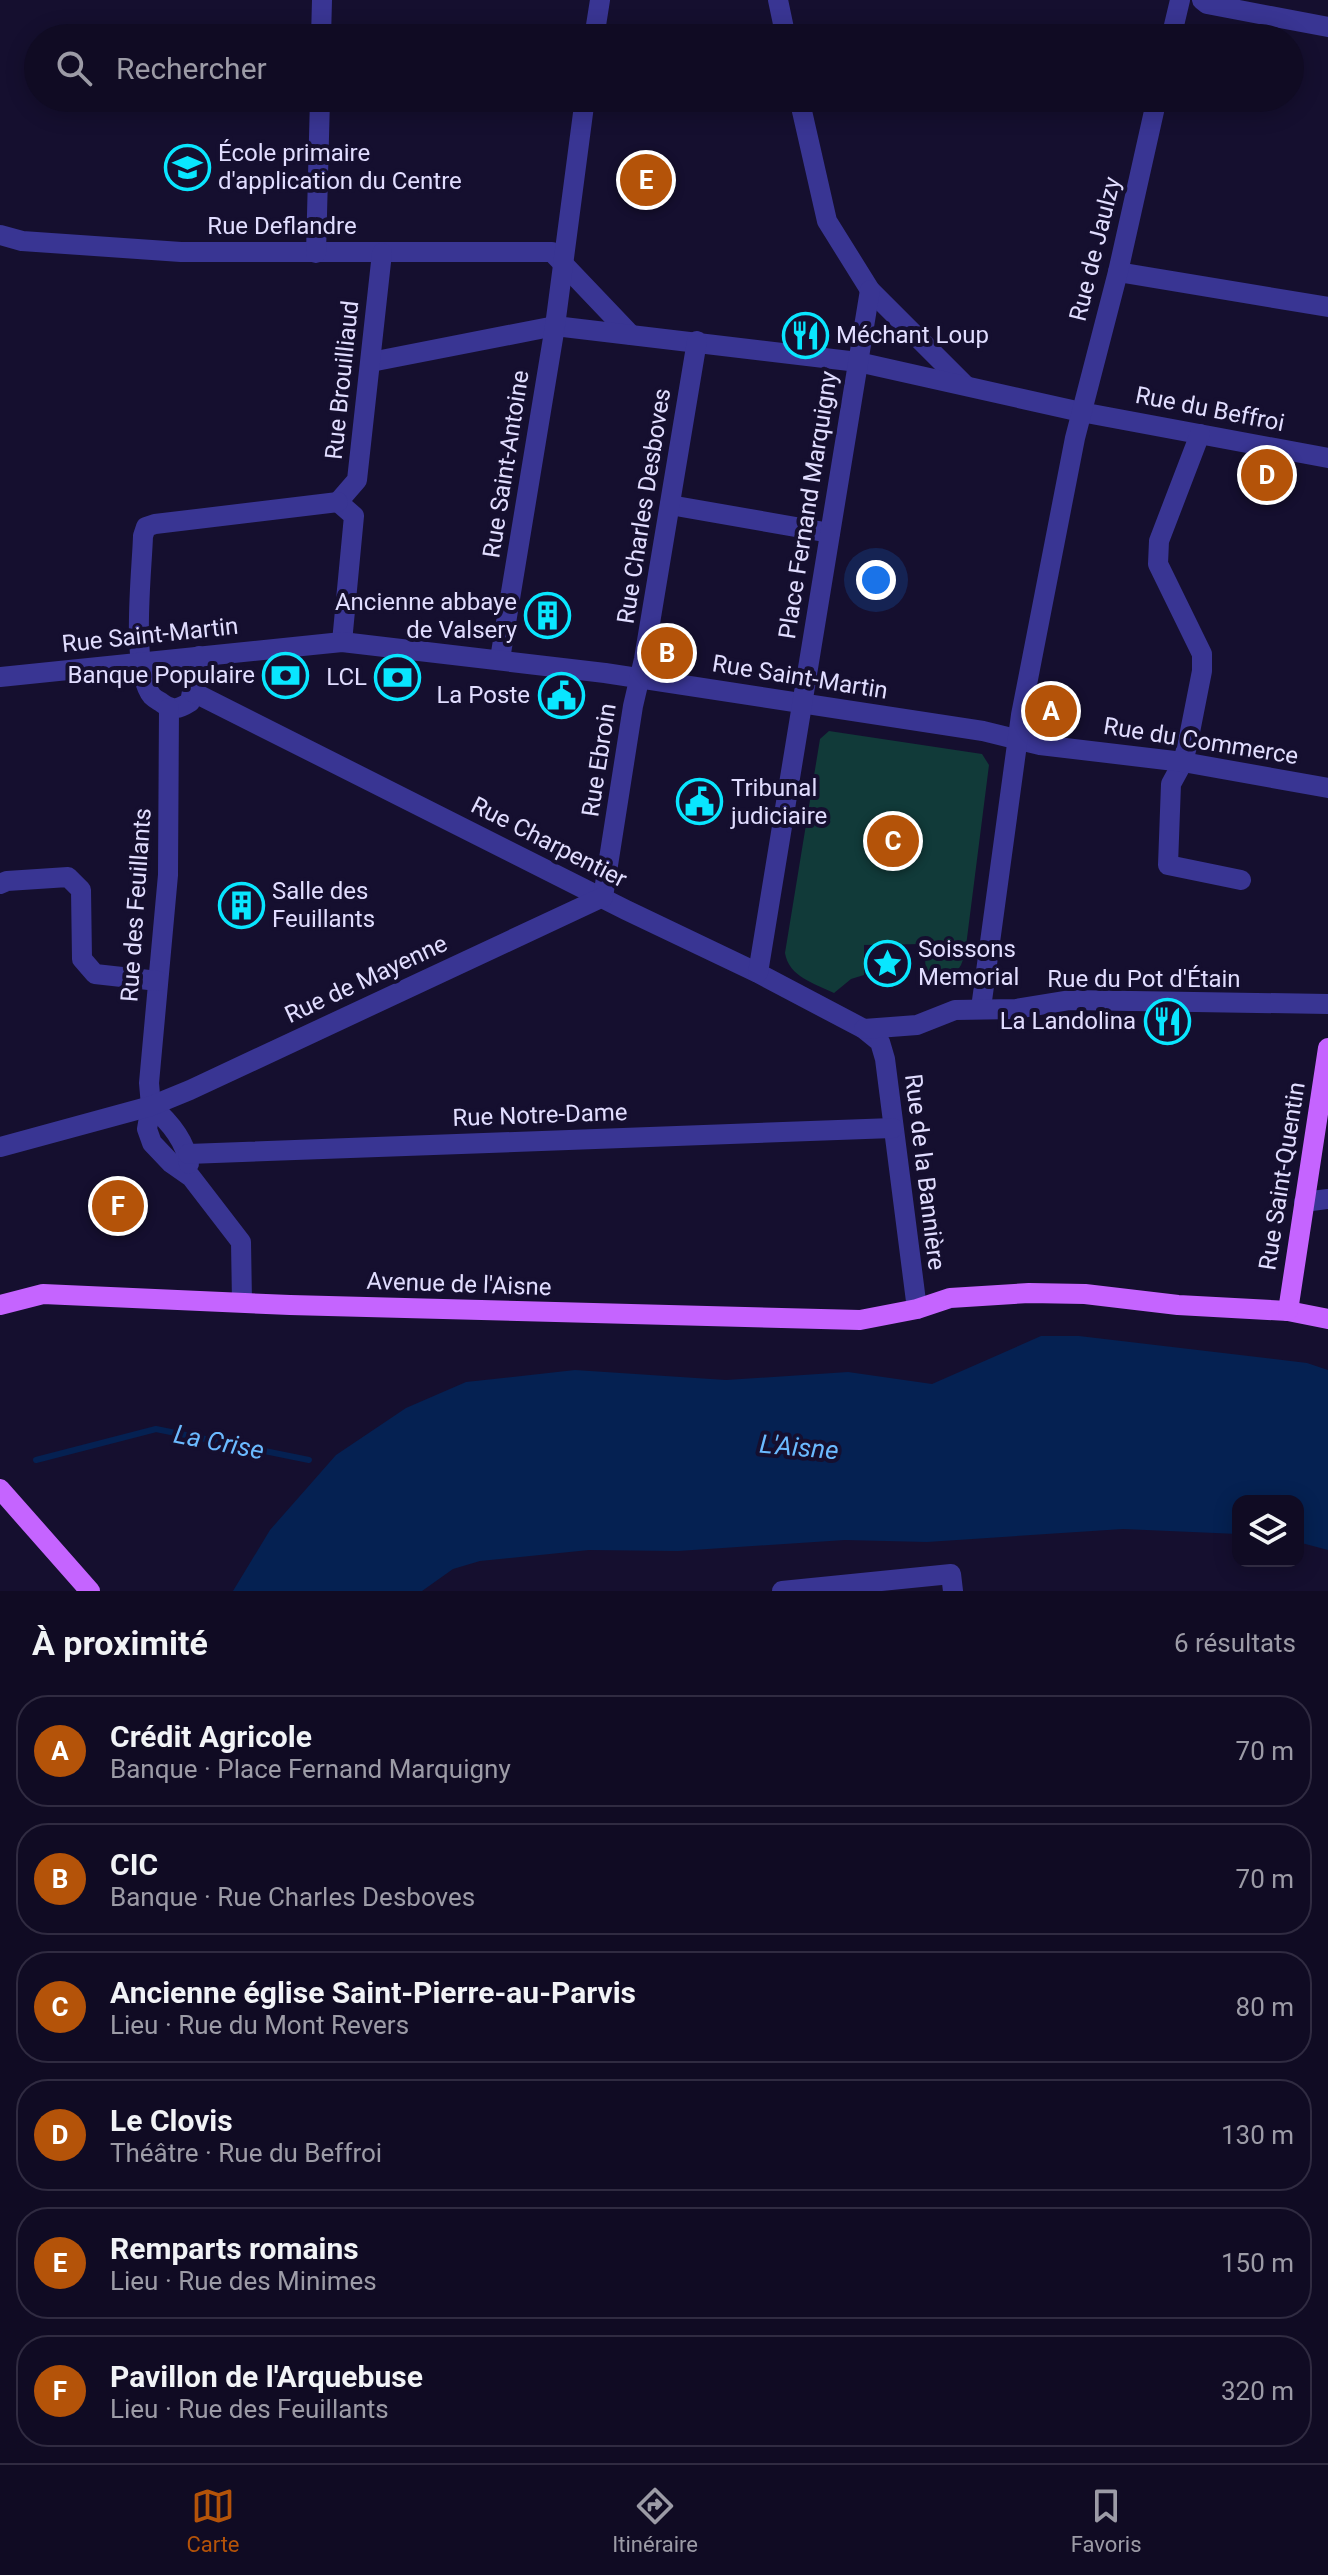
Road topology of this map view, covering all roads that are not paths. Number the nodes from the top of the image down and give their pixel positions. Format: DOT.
graph roads {
  1 [pos="322,0"];
  2 [pos="600,0"];
  3 [pos="778,0"];
  4 [pos="1180,0"];
  5 [pos="1202,0"];
  6 [pos="321,24"];
  7 [pos="596,24"];
  8 [pos="783,24"];
  9 [pos="1174,24"];
  10 [pos="1328,27"];
  11 [pos="320,112"];
  12 [pos="583,112"];
  13 [pos="802,112"];
  14 [pos="1154,112"];
  15 [pos="0,235"];
  16 [pos="316,253"];
  17 [pos="382,253"];
  18 [pos="562,260"];
  19 [pos="1118,272"];
  20 [pos="870,290"];
  21 [pos="1328,307"];
  22 [pos="555,326"];
  23 [pos="631,335"];
  24 [pos="697,341"];
  25 [pos="371,362"];
  26 [pos="858,362"];
  27 [pos="965,385"];
  28 [pos="1081,412"];
  29 [pos="1200,434"];
  30 [pos="1328,458"];
  31 [pos="338,502"];
  32 [pos="670,505"];
  33 [pos="830,533"];
  34 [pos="342,642"];
  35 [pos="199,656"];
  36 [pos="500,659"];
  37 [pos="142,663"];
  38 [pos="0,677"];
  39 [pos="640,678"];
  40 [pos="193,692"];
  41 [pos="802,703"];
  42 [pos="169,708"];
  43 [pos="1018,739"];
  44 [pos="1183,762"];
  45 [pos="1328,788"];
  46 [pos="1241,880"];
  47 [pos="0,884"];
  48 [pos="603,897"];
  49 [pos="758,973"];
  50 [pos="158,981"];
  51 [pos="1328,1004"];
  52 [pos="981,1008"];
  53 [pos="917,1025"];
  54 [pos="876,1043"];
  55 [pos="1328,1048"];
  56 [pos="151,1106"];
  57 [pos="893,1128"];
  58 [pos="0,1147"];
  59 [pos="188,1154"];
  60 [pos="191,1177"];
  61 [pos="1328,1199"];
  62 [pos="1303,1209"];
  63 [pos="242,1302"];
  64 [pos="0,1305"];
  65 [pos="917,1309"];
  66 [pos="1288,1311"];
  67 [pos="1328,1319"];
  68 [pos="0,1489"];
  69 [pos="952,1583"];
  70 [pos="90,1591"];
  71 [pos="782,1591"];
  1 -- 6 [label="street"];
  2 -- 7 [label="street"];
  3 -- 8 [label="street"];
  4 -- 9 [label="street"];
  5 -- 10 [label="street"];
  11 -- 16 [label="street"];
  12 -- 18 [label="street, Rue Saint-Antoine"];
  13 -- 20 [label="street"];
  14 -- 19 [label="street, Rue de Jaulzy"];
  15 -- 16 [label="street, Rue Deflandre"];
  16 -- 17 [label="street, Rue Deflandre"];
  17 -- 18 [label="street, Rue Deflandre"];
  17 -- 25 [label="street, Rue Brouilliaud"];
  18 -- 22 [label="street, Rue Saint-Antoine"];
  18 -- 23 [label="street"];
  19 -- 21 [label="street"];
  19 -- 28 [label="street, Rue de Jaulzy"];
  20 -- 26 [label="street, Place Fernand Marquigny"];
  20 -- 27 [label="street"];
  22 -- 23 [label="street, Rue du Beffroi"];
  22 -- 25 [label="street, Rue du Beffroi"];
  22 -- 36 [label="street, Rue Saint-Antoine"];
  23 -- 24 [label="street, Rue du Beffroi"];
  24 -- 26 [label="street, Rue du Beffroi"];
  24 -- 32 [label="street, Rue Charles Desboves"];
  25 -- 31 [label="street, Rue Brouilliaud"];
  26 -- 27 [label="street, Rue du Beffroi"];
  26 -- 33 [label="street, Place Fernand Marquigny"];
  27 -- 28 [label="street, Rue du Beffroi"];
  28 -- 29 [label="street, Rue du Beffroi"];
  28 -- 43 [label="street"];
  29 -- 30 [label="street, Rue du Beffroi"];
  29 -- 44 [label="street"];
  31 -- 34 [label="street"];
  31 -- 37 [label="street"];
  32 -- 33 [label="street"];
  32 -- 39 [label="street, Rue Charles Desboves"];
  33 -- 41 [label="street, Place Fernand Marquigny"];
  34 -- 35 [label="street, Rue Saint-Martin"];
  34 -- 36 [label="street, Rue Saint-Martin"];
  35 -- 37 [label="street, Rue Saint-Martin"];
  35 -- 40 [label="street"];
  36 -- 39 [label="street, Rue Saint-Martin"];
  37 -- 38 [label="street, Rue Saint-Martin"];
  37 -- 42 [label="street"];
  39 -- 41 [label="street, Rue Saint-Martin"];
  39 -- 48 [label="street, Rue Ebroin"];
  40 -- 42 [label="street"];
  40 -- 48 [label="street, Rue Charpentier"];
  41 -- 43 [label="street, Rue Saint-Martin"];
  41 -- 49 [label="street, Place Fernand Marquigny"];
  42 -- 50 [label="street, Rue des Feuillants"];
  43 -- 44 [label="street, Rue du Commerce"];
  43 -- 52 [label="street"];
  44 -- 45 [label="street, Rue du Commerce"];
  44 -- 46 [label="street"];
  47 -- 50 [label="street"];
  48 -- 49 [label="street, Rue Charpentier"];
  48 -- 56 [label="street, Rue de Mayenne"];
  49 -- 54 [label="street, Rue Charpentier"];
  50 -- 56 [label="street, Rue des Feuillants"];
  51 -- 52 [label="street, Rue du Pot d'Étain"];
  52 -- 53 [label="street, Rue du Pot d'Étain"];
  53 -- 54 [label="street, Rue du Pot d'Étain"];
  53 -- 54 [label="street, Rue du Pot d'Étain"];
  54 -- 57 [label="street, Rue de la Bannière"];
  55 -- 62 [label="main road, Rue Saint-Quentin"];
  56 -- 58 [label="street, Rue de Mayenne"];
  56 -- 59 [label="street"];
  56 -- 60 [label="street, Rue des Feuillants"];
  57 -- 59 [label="street, Rue Notre-Dame"];
  57 -- 65 [label="street, Rue de la Bannière"];
  59 -- 60 [label="street"];
  60 -- 63 [label="street, Rue des Feuillants"];
  61 -- 62 [label="street"];
  62 -- 66 [label="main road, Rue Saint-Quentin"];
  63 -- 64 [label="main road, Avenue de l'Aisne"];
  63 -- 65 [label="main road, Avenue de l'Aisne"];
  65 -- 66 [label="main road, Avenue de l'Aisne"];
  66 -- 67 [label="main road, Avenue de l'Aisne"];
  68 -- 70 [label="main road"];
  69 -- 71 [label="street"];
}
